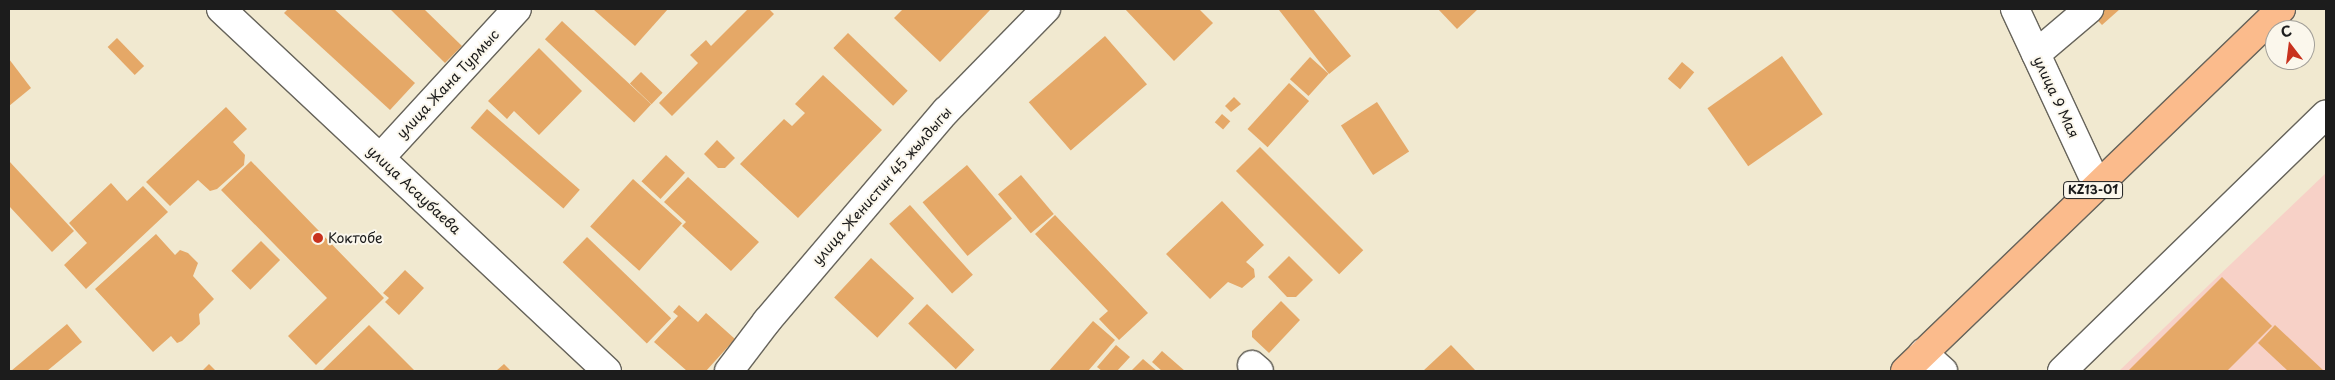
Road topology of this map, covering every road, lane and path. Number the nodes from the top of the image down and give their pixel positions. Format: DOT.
graph roads {
  1 [pos="221,9"];
  2 [pos="517,9"];
  3 [pos="1046,9"];
  4 [pos="2015,9"];
  5 [pos="2089,9"];
  6 [pos="2281,9"];
  7 [pos="2036,54"];
  8 [pos="2326,114"];
  9 [pos="380,158"];
  10 [pos="2097,185"];
  11 [pos="1914,362"];
  12 [pos="606,371"];
  13 [pos="729,371"];
  14 [pos="1943,371"];
  15 [pos="2062,371"];
  1 -- 9 [label="street, улица Асаубаева"];
  2 -- 9 [label="street, улица Жана Турмыс"];
  3 -- 13 [label="street, улица Женистин 45 жылдыгы"];
  4 -- 7 [label="street, улица 9 Мая"];
  5 -- 7 [label="street"];
  6 -- 10 [label="highway, KZ13-01"];
  7 -- 10 [label="street, улица 9 Мая"];
  8 -- 15 [label="street"];
  9 -- 12 [label="street, улица Асаубаева"];
  10 -- 11 [label="highway, KZ13-01"];
  11 -- 14 [label="street"];
}
